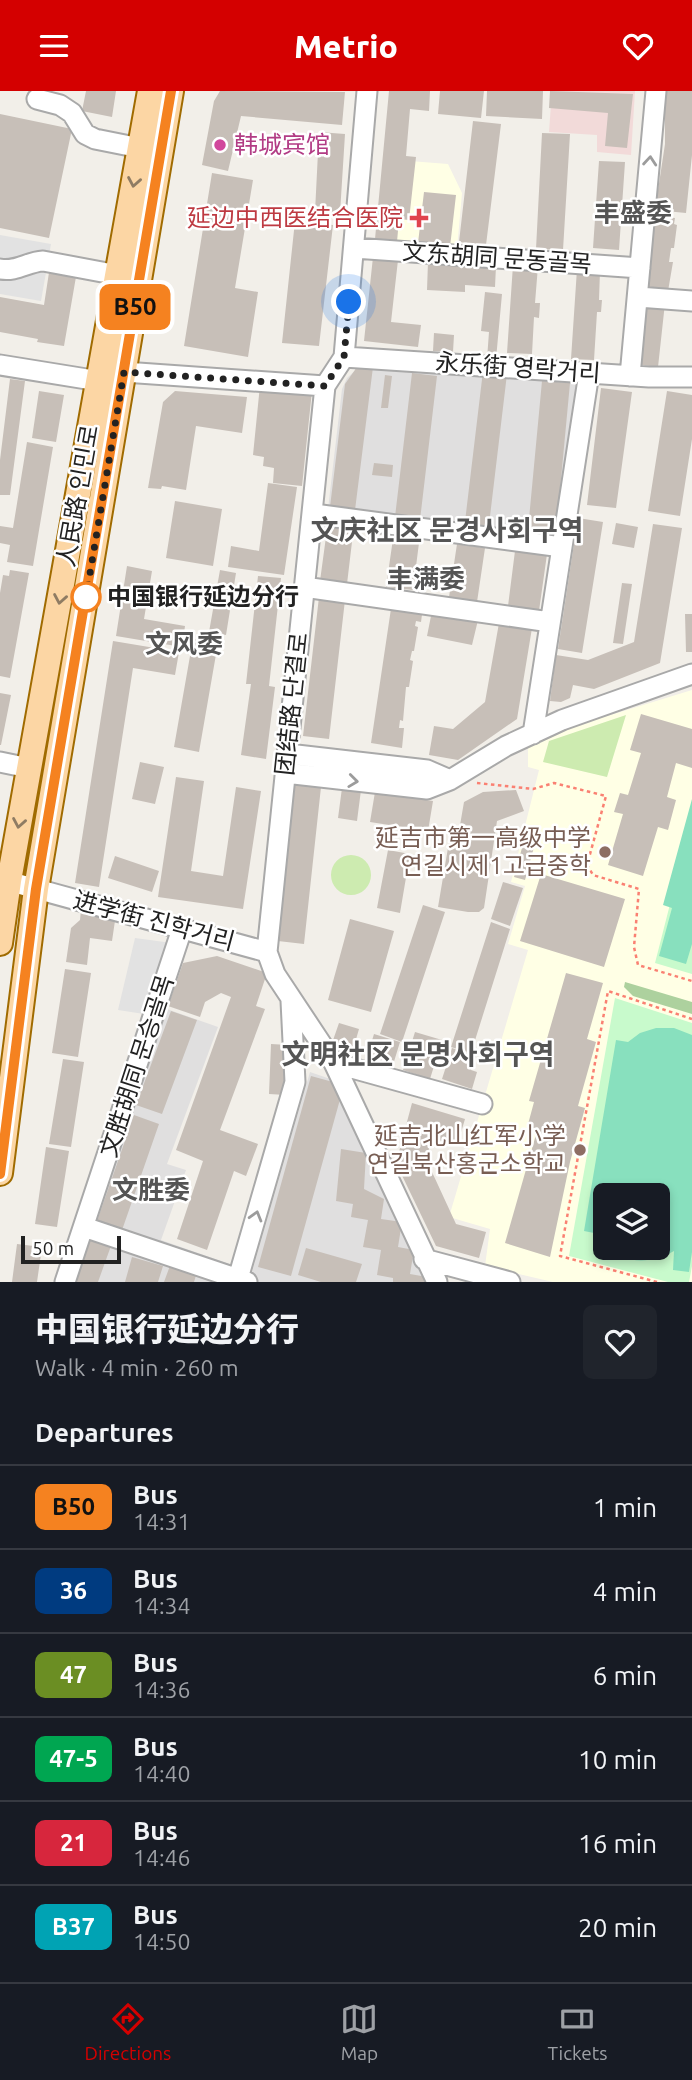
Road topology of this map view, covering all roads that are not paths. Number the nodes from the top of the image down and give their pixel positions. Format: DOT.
graph roads {
  1 [pos="150,91"];
  2 [pos="171,91"];
  3 [pos="367,91"];
  4 [pos="656,91"];
  5 [pos="37,99"];
  6 [pos="140,148"];
  7 [pos="354,248"];
  8 [pos="640,268"];
  9 [pos="0,269"];
  10 [pos="118,275"];
  11 [pos="638,297"];
  12 [pos="692,300"];
  13 [pos="344,357"];
  14 [pos="0,365"];
  15 [pos="124,372"];
  16 [pos="589,373"];
  17 [pos="630,376"];
  18 [pos="692,377"];
  19 [pos="99,381"];
  20 [pos="325,386"];
  21 [pos="314,514"];
  22 [pos="562,547"];
  23 [pos="303,587"];
  24 [pos="550,622"];
  25 [pos="692,674"];
  26 [pos="533,734"];
  27 [pos="0,762"];
  28 [pos="287,763"];
  29 [pos="29,768"];
  30 [pos="4,880"];
  31 [pos="36,889"];
  32 [pos="182,929"];
  33 [pos="0,943"];
  34 [pos="267,952"];
  35 [pos="291,999"];
  36 [pos="334,1063"];
  37 [pos="482,1104"];
  38 [pos="0,1173"];
  39 [pos="84,1227"];
  40 [pos="424,1259"];
  41 [pos="241,1281"];
  42 [pos="65,1282"];
  43 [pos="437,1282"];
  44 [pos="510,1282"];
  1 -- 6 [label="main road, 人民路 인민로"];
  2 -- 15 [label="main road, 人民路 인민로"];
  3 -- 7 [label="street, 团结路 단결로"];
  8 -- 4 [label="street, one-way"];
  5 -- 6 [label="street"];
  6 -- 10 [label="main road, 人民路 인민로, one-way"];
  7 -- 8 [label="street, 文东胡同 문동골목"];
  7 -- 13 [label="street, 团结路 단결로"];
  8 -- 11 [label="street"];
  9 -- 10 [label="street"];
  10 -- 19 [label="main road, 人民路 인민로"];
  11 -- 12 [label="street"];
  11 -- 17 [label="street"];
  13 -- 16 [label="street, 永乐街 영락거리"];
  13 -- 20 [label="street, 团结路 단결로"];
  14 -- 19 [label="street"];
  15 -- 20 [label="street"];
  15 -- 31 [label="main road, 人民路 인민로"];
  16 -- 17 [label="street, 永乐街 영락거리"];
  16 -- 22 [label="street"];
  17 -- 18 [label="street, 永乐街 영락거리"];
  19 -- 29 [label="main road, 人民路 인민로, one-way"];
  20 -- 21 [label="street, 团结路 단결로"];
  21 -- 22 [label="street"];
  21 -- 23 [label="street, 团结路 단결로"];
  22 -- 24 [label="street"];
  23 -- 24 [label="street"];
  23 -- 28 [label="street, 团结路 단결로"];
  24 -- 26 [label="street"];
  25 -- 26 [label="street"];
  26 -- 28 [label="street"];
  27 -- 29 [label="street"];
  28 -- 34 [label="street, 团结路 단결로"];
  29 -- 30 [label="main road, 人民路 인민로, one-way"];
  30 -- 31 [label="street, 进学街 진학거리"];
  30 -- 33 [label="main road, 人民路 인민로"];
  31 -- 32 [label="street, 进学街 진학거리"];
  31 -- 38 [label="main road, 人民路 인민로"];
  32 -- 34 [label="street, 进学街 진학거리"];
  32 -- 39 [label="street, 文胜胡同 문승골목"];
  34 -- 35 [label="street, 团结路 단결로"];
  35 -- 36 [label="street, 团结路 단결로"];
  41 -- 35 [label="street, one-way"];
  36 -- 37 [label="street"];
  36 -- 40 [label="street, 团结路 단결로"];
  39 -- 41 [label="street"];
  39 -- 42 [label="street, 文胜胡同 문승골목"];
  40 -- 43 [label="street, 团结路 단결로"];
  40 -- 44 [label="street"];
}
